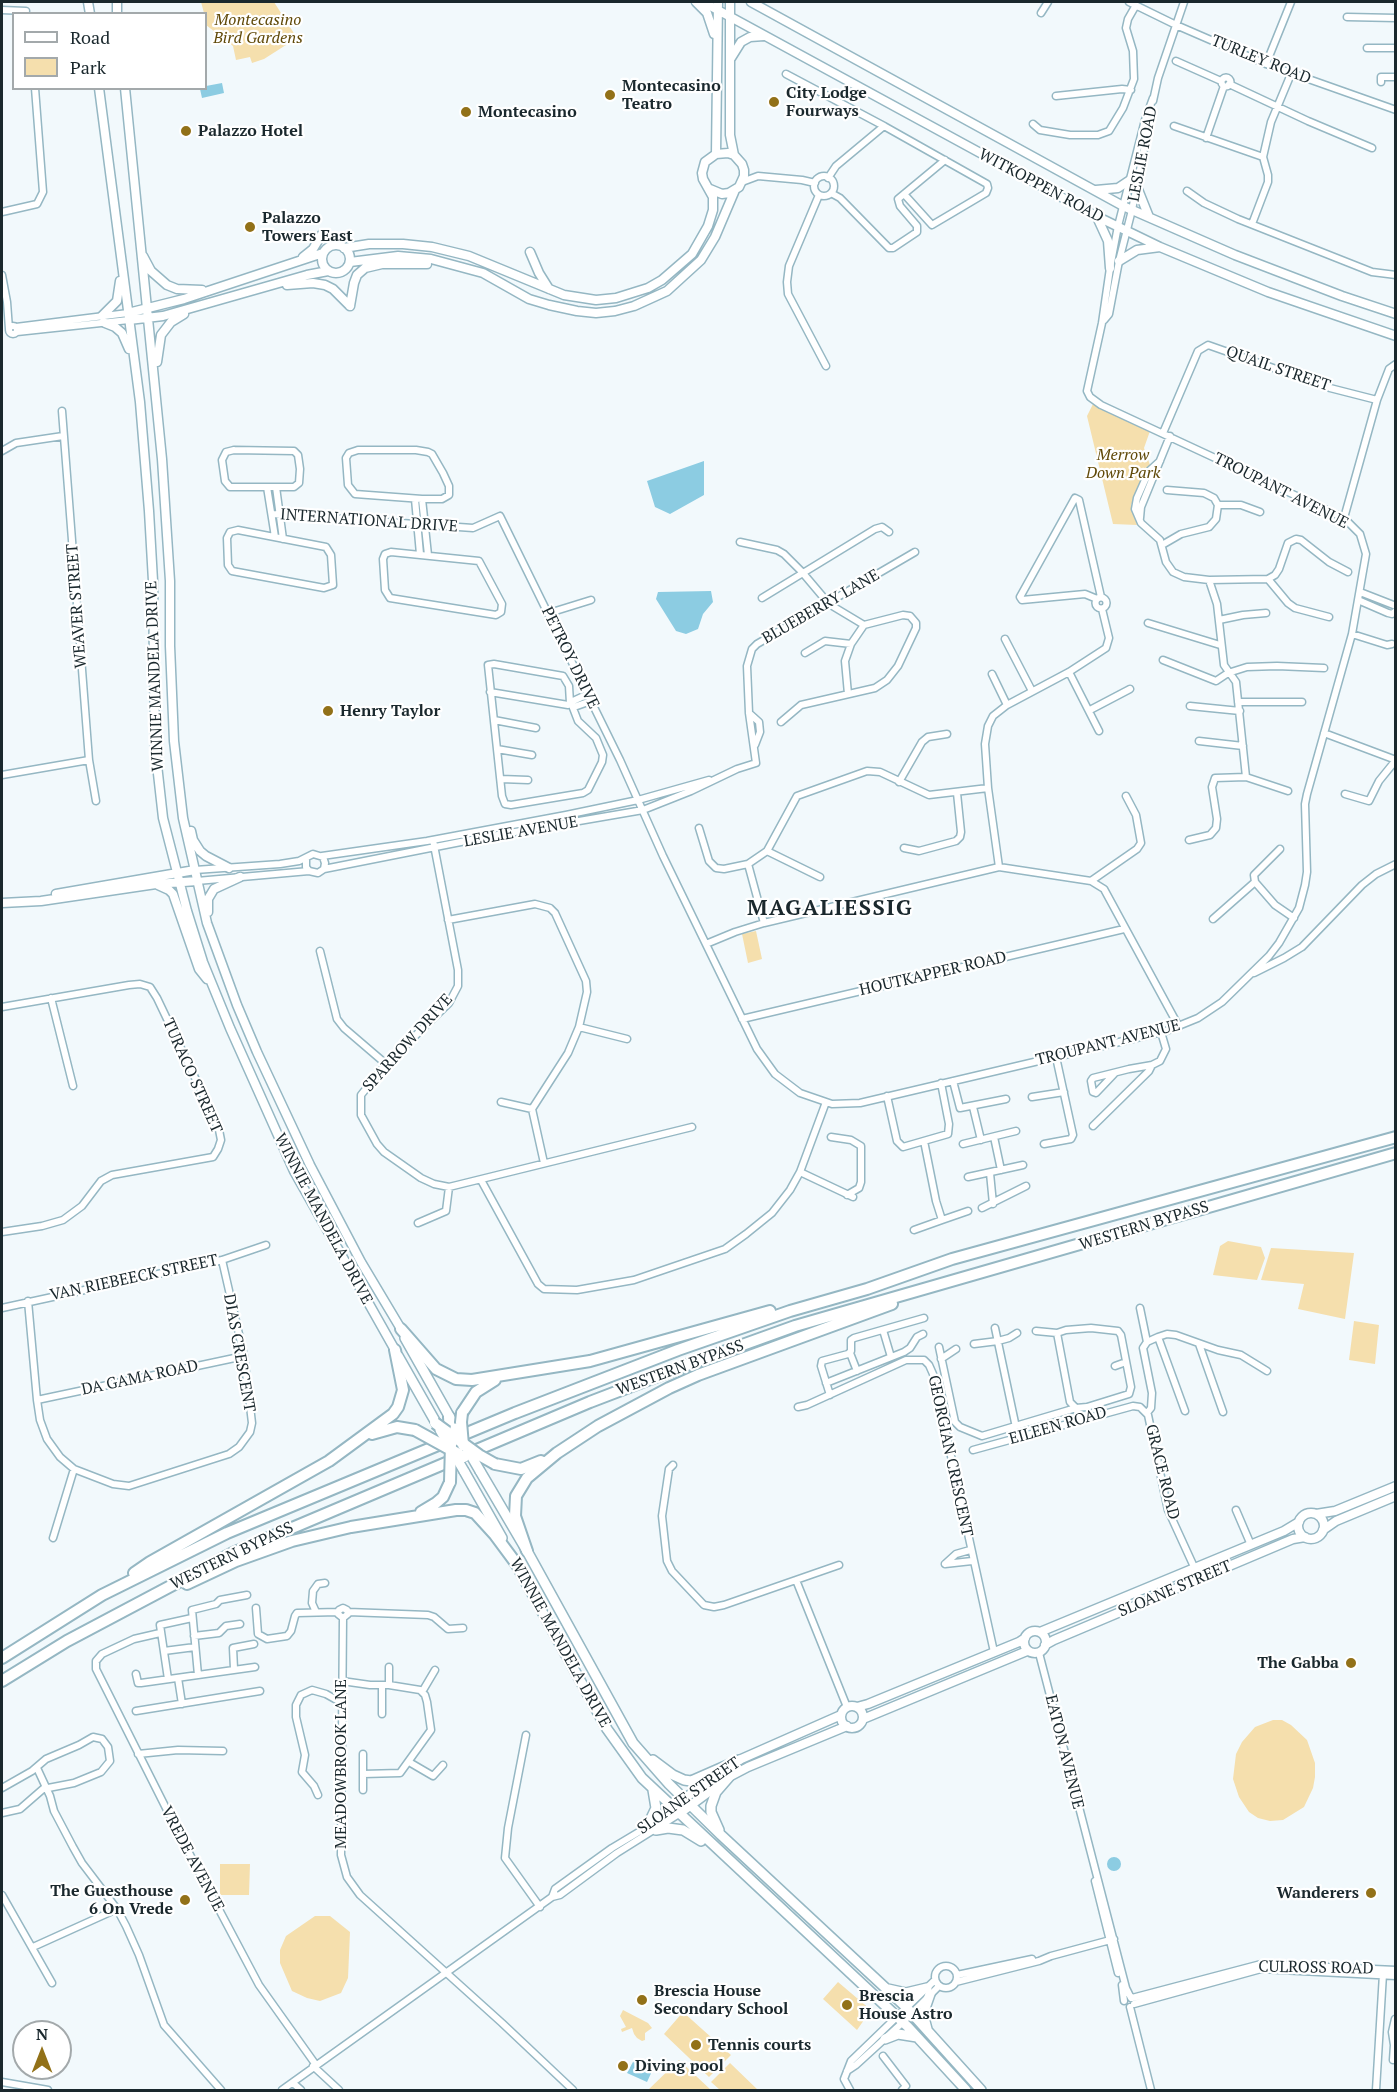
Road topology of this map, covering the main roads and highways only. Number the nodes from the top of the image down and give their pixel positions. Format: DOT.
graph roads {
  1 [pos="696,2"];
  2 [pos="703,2"];
  3 [pos="730,2"];
  4 [pos="751,2"];
  5 [pos="759,2"];
  6 [pos="717,5"];
  7 [pos="731,17"];
  8 [pos="797,26"];
  9 [pos="765,36"];
  10 [pos="717,46"];
  11 [pos="730,60"];
  12 [pos="99,90"];
  13 [pos="125,90"];
  14 [pos="716,154"];
  15 [pos="734,155"];
  16 [pos="710,189"];
  17 [pos="735,190"];
  18 [pos="1092,190"];
  19 [pos="1096,216"];
  20 [pos="1149,217"];
  21 [pos="322,234"];
  22 [pos="1160,247"];
  23 [pos="344,248"];
  24 [pos="141,252"];
  25 [pos="530,252"];
  26 [pos="323,253"];
  27 [pos="1119,261"];
  28 [pos="350,262"];
  29 [pos="452,264"];
  30 [pos="290,265"];
  31 [pos="122,266"];
  32 [pos="1110,268"];
  33 [pos="328,271"];
  34 [pos="263,288"];
  35 [pos="208,290"];
  36 [pos="549,290"];
  37 [pos="201,306"];
  38 [pos="147,309"];
  39 [pos="1395,314"];
  40 [pos="128,317"];
  41 [pos="148,319"];
  42 [pos="1395,336"];
  43 [pos="135,363"];
  44 [pos="156,385"];
  45 [pos="179,790"];
  46 [pos="230,868"];
  47 [pos="195,870"];
  48 [pos="240,877"];
  49 [pos="178,878"];
  50 [pos="197,881"];
  51 [pos="156,884"];
  52 [pos="2,903"];
  53 [pos="207,923"];
  54 [pos="210,981"];
  55 [pos="1395,1137"];
  56 [pos="1395,1153"];
  57 [pos="952,1259"];
  58 [pos="954,1282"];
  59 [pos="400,1329"];
  60 [pos="395,1350"];
  61 [pos="504,1376"];
  62 [pos="450,1417"];
  63 [pos="435,1423"];
  64 [pos="450,1433"];
  65 [pos="358,1440"];
  66 [pos="463,1442"];
  67 [pos="451,1449"];
  68 [pos="557,1453"];
  69 [pos="464,1457"];
  70 [pos="480,1471"];
  71 [pos="467,1477"];
  72 [pos="1395,1486"];
  73 [pos="1395,1496"];
  74 [pos="1316,1514"];
  75 [pos="410,1517"];
  76 [pos="1299,1522"];
  77 [pos="1323,1530"];
  78 [pos="1275,1535"];
  79 [pos="1305,1537"];
  80 [pos="1283,1543"];
  81 [pos="1251,1545"];
  82 [pos="1268,1550"];
  83 [pos="527,1551"];
  84 [pos="1235,1563"];
  85 [pos="518,1566"];
  86 [pos="1195,1569"];
  87 [pos="102,1595"];
  88 [pos="1040,1632"];
  89 [pos="1025,1638"];
  90 [pos="67,1641"];
  91 [pos="1046,1645"];
  92 [pos="1027,1651"];
  93 [pos="2,1658"];
  94 [pos="2,1680"];
  95 [pos="857,1707"];
  96 [pos="841,1715"];
  97 [pos="863,1719"];
  98 [pos="847,1726"];
  99 [pos="633,1743"];
  100 [pos="739,1760"];
  101 [pos="729,1777"];
  102 [pos="653,1789"];
  103 [pos="684,1798"];
  104 [pos="691,1806"];
  105 [pos="672,1807"];
  106 [pos="679,1814"];
  107 [pos="721,1835"];
  108 [pos="728,1859"];
  109 [pos="886,1988"];
  110 [pos="927,2030"];
  111 [pos="917,2037"];
  112 [pos="885,2038"];
  113 [pos="966,2091"];
  114 [pos="981,2091"];
  1 -- 10 [label="main road"];
  2 -- 6 [label="main road, WITKOPPEN ROAD"];
  3 -- 7 [label="main road"];
  4 -- 8 [label="main road, WITKOPPEN ROAD"];
  5 -- 8 [label="main road"];
  6 -- 7 [label="main road, WITKOPPEN ROAD"];
  6 -- 10 [label="main road"];
  7 -- 9 [label="main road, WITKOPPEN ROAD"];
  7 -- 11 [label="main road"];
  8 -- 18 [label="main road, WITKOPPEN ROAD"];
  9 -- 11 [label="main road"];
  9 -- 19 [label="main road, WITKOPPEN ROAD"];
  10 -- 14 [label="main road"];
  11 -- 15 [label="main road"];
  12 -- 31 [label="main road, WINNIE MANDELA DRIVE"];
  13 -- 24 [label="main road, WINNIE MANDELA DRIVE"];
  14 -- 15 [label="main road"];
  14 -- 16 [label="main road"];
  15 -- 17 [label="main road"];
  16 -- 17 [label="main road"];
  16 -- 36 [label="main road"];
  17 -- 29 [label="main road"];
  18 -- 20 [label="main road, WITKOPPEN ROAD"];
  18 -- 20 [label="main road"];
  19 -- 22 [label="main road, WITKOPPEN ROAD"];
  19 -- 32 [label="main road"];
  20 -- 39 [label="main road, WITKOPPEN ROAD"];
  21 -- 30 [label="main road"];
  22 -- 27 [label="main road"];
  22 -- 42 [label="main road, WITKOPPEN ROAD"];
  23 -- 26 [label="main road"];
  23 -- 28 [label="main road"];
  23 -- 36 [label="main road"];
  24 -- 35 [label="main road"];
  24 -- 38 [label="main road, WINNIE MANDELA DRIVE"];
  25 -- 36 [label="main road"];
  26 -- 30 [label="main road"];
  26 -- 33 [label="main road"];
  28 -- 29 [label="main road"];
  28 -- 33 [label="main road"];
  29 -- 34 [label="main road"];
  30 -- 35 [label="main road"];
  31 -- 40 [label="main road, WINNIE MANDELA DRIVE"];
  31 -- 43 [label="main road"];
  33 -- 34 [label="main road"];
  34 -- 37 [label="main road"];
  35 -- 38 [label="main road"];
  37 -- 41 [label="main road"];
  37 -- 44 [label="main road"];
  38 -- 40 [label="main road"];
  38 -- 41 [label="main road, WINNIE MANDELA DRIVE"];
  40 -- 41 [label="main road"];
  40 -- 43 [label="main road, WINNIE MANDELA DRIVE"];
  41 -- 44 [label="main road, WINNIE MANDELA DRIVE"];
  43 -- 49 [label="main road, WINNIE MANDELA DRIVE"];
  44 -- 45 [label="main road, WINNIE MANDELA DRIVE"];
  45 -- 46 [label="main road"];
  45 -- 47 [label="main road, WINNIE MANDELA DRIVE"];
  47 -- 49 [label="main road"];
  47 -- 50 [label="main road, WINNIE MANDELA DRIVE"];
  48 -- 53 [label="main road"];
  49 -- 50 [label="main road"];
  49 -- 51 [label="main road"];
  49 -- 52 [label="main road"];
  49 -- 54 [label="main road, WINNIE MANDELA DRIVE"];
  50 -- 53 [label="main road, WINNIE MANDELA DRIVE"];
  51 -- 52 [label="main road"];
  51 -- 54 [label="main road"];
  53 -- 59 [label="main road, WINNIE MANDELA DRIVE"];
  54 -- 60 [label="main road, WINNIE MANDELA DRIVE"];
  55 -- 57 [label="highway, WESTERN BYPASS"];
  56 -- 58 [label="highway, WESTERN BYPASS"];
  57 -- 61 [label="highway"];
  57 -- 87 [label="highway, WESTERN BYPASS"];
  58 -- 68 [label="highway"];
  58 -- 90 [label="highway, WESTERN BYPASS"];
  59 -- 61 [label="highway"];
  59 -- 62 [label="main road, WINNIE MANDELA DRIVE"];
  60 -- 63 [label="main road, WINNIE MANDELA DRIVE"];
  60 -- 65 [label="highway"];
  61 -- 66 [label="highway, bridge"];
  62 -- 64 [label="highway"];
  62 -- 66 [label="main road, WINNIE MANDELA DRIVE, bridge"];
  63 -- 64 [label="highway, bridge"];
  63 -- 67 [label="main road, WINNIE MANDELA DRIVE, bridge"];
  64 -- 66 [label="highway, bridge"];
  64 -- 67 [label="highway, bridge"];
  65 -- 67 [label="highway, bridge"];
  65 -- 87 [label="highway"];
  66 -- 68 [label="highway, bridge"];
  66 -- 69 [label="highway, bridge"];
  66 -- 70 [label="main road, WINNIE MANDELA DRIVE, bridge"];
  67 -- 69 [label="highway, bridge"];
  67 -- 71 [label="main road, WINNIE MANDELA DRIVE, bridge"];
  67 -- 75 [label="highway, bridge"];
  68 -- 83 [label="highway"];
  69 -- 70 [label="highway, bridge"];
  69 -- 71 [label="highway, bridge"];
  70 -- 83 [label="main road, WINNIE MANDELA DRIVE"];
  71 -- 85 [label="main road, WINNIE MANDELA DRIVE"];
  72 -- 74 [label="main road"];
  73 -- 77 [label="main road"];
  74 -- 76 [label="main road"];
  74 -- 77 [label="main road"];
  75 -- 85 [label="highway"];
  75 -- 90 [label="highway"];
  76 -- 78 [label="main road, SLOANE STREET"];
  76 -- 79 [label="main road"];
  77 -- 79 [label="main road"];
  78 -- 80 [label="main road"];
  78 -- 81 [label="main road, SLOANE STREET"];
  79 -- 80 [label="main road, SLOANE STREET"];
  80 -- 82 [label="main road, SLOANE STREET"];
  81 -- 82 [label="main road"];
  81 -- 86 [label="main road, SLOANE STREET"];
  82 -- 84 [label="main road, SLOANE STREET"];
  83 -- 99 [label="main road, WINNIE MANDELA DRIVE"];
  84 -- 86 [label="main road"];
  84 -- 91 [label="main road, SLOANE STREET"];
  85 -- 102 [label="main road, WINNIE MANDELA DRIVE"];
  86 -- 88 [label="main road, SLOANE STREET"];
  87 -- 93 [label="highway, WESTERN BYPASS"];
  88 -- 89 [label="main road"];
  88 -- 91 [label="main road"];
  89 -- 92 [label="main road"];
  89 -- 95 [label="main road"];
  90 -- 94 [label="highway, WESTERN BYPASS"];
  91 -- 92 [label="main road"];
  92 -- 97 [label="main road"];
  95 -- 96 [label="main road"];
  95 -- 97 [label="main road"];
  96 -- 98 [label="main road"];
  96 -- 100 [label="main road, SLOANE STREET"];
  97 -- 98 [label="main road"];
  98 -- 101 [label="main road, SLOANE STREET"];
  99 -- 100 [label="main road"];
  99 -- 103 [label="main road, WINNIE MANDELA DRIVE"];
  100 -- 103 [label="main road, SLOANE STREET"];
  101 -- 104 [label="main road, SLOANE STREET"];
  101 -- 107 [label="main road"];
  102 -- 105 [label="main road, WINNIE MANDELA DRIVE"];
  102 -- 108 [label="main road"];
  103 -- 104 [label="main road, WINNIE MANDELA DRIVE"];
  103 -- 105 [label="main road, SLOANE STREET"];
  104 -- 106 [label="main road, SLOANE STREET"];
  104 -- 107 [label="main road, WINNIE MANDELA DRIVE"];
  105 -- 106 [label="main road, WINNIE MANDELA DRIVE"];
  106 -- 108 [label="main road, WINNIE MANDELA DRIVE"];
  107 -- 109 [label="main road, WINNIE MANDELA DRIVE"];
  108 -- 111 [label="main road, WINNIE MANDELA DRIVE"];
  109 -- 110 [label="main road, WINNIE MANDELA DRIVE"];
  109 -- 110 [label="main road"];
  110 -- 114 [label="main road, WINNIE MANDELA DRIVE"];
  111 -- 112 [label="main road"];
  111 -- 113 [label="main road, WINNIE MANDELA DRIVE"];
}
